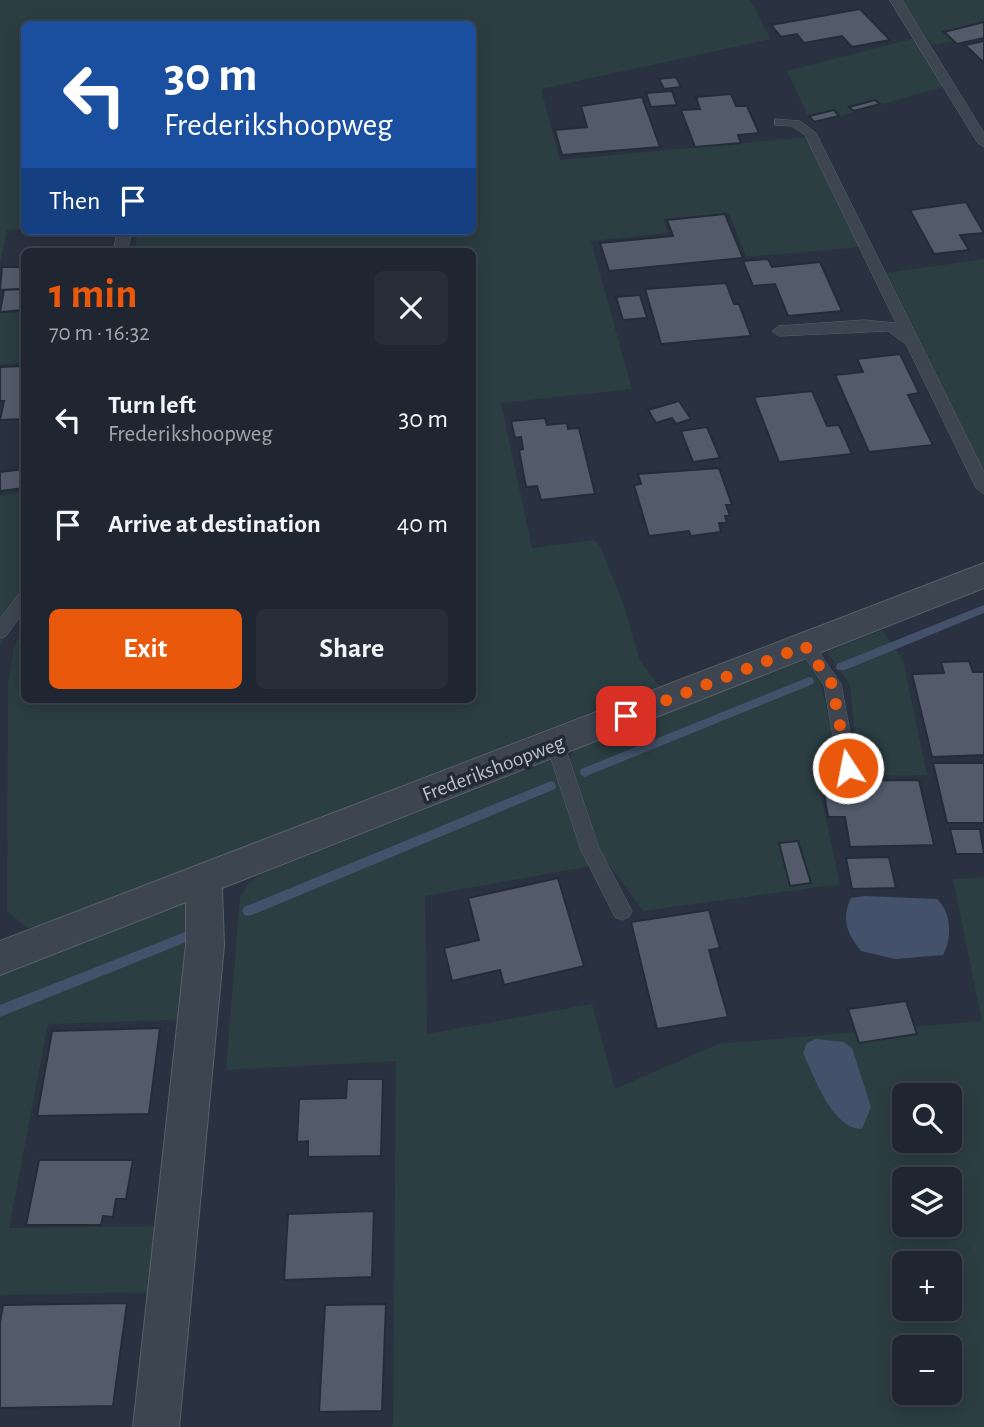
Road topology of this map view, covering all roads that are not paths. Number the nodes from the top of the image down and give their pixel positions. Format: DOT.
graph roads {
  1 [pos="895,0"];
  2 [pos="779,122"];
  3 [pos="984,143"];
  4 [pos="779,331"];
  5 [pos="913,342"];
  6 [pos="984,488"];
  7 [pos="984,575"];
  8 [pos="21,604"];
  9 [pos="0,631"];
  10 [pos="805,646"];
  11 [pos="555,744"];
  12 [pos="848,768"];
  13 [pos="204,881"];
  14 [pos="622,911"];
  15 [pos="0,958"];
  16 [pos="156,1427"];
  1 -- 3 [label="lane"];
  2 -- 5 [label="lane"];
  4 -- 5 [label="lane"];
  5 -- 6 [label="lane"];
  7 -- 10 [label="street, Frederikshoopweg"];
  8 -- 9 [label="lane"];
  10 -- 11 [label="street, Frederikshoopweg"];
  10 -- 12 [label="lane"];
  11 -- 13 [label="street, Frederikshoopweg"];
  11 -- 14 [label="lane"];
  13 -- 15 [label="street, Frederikshoopweg"];
  13 -- 16 [label="street"];
}
